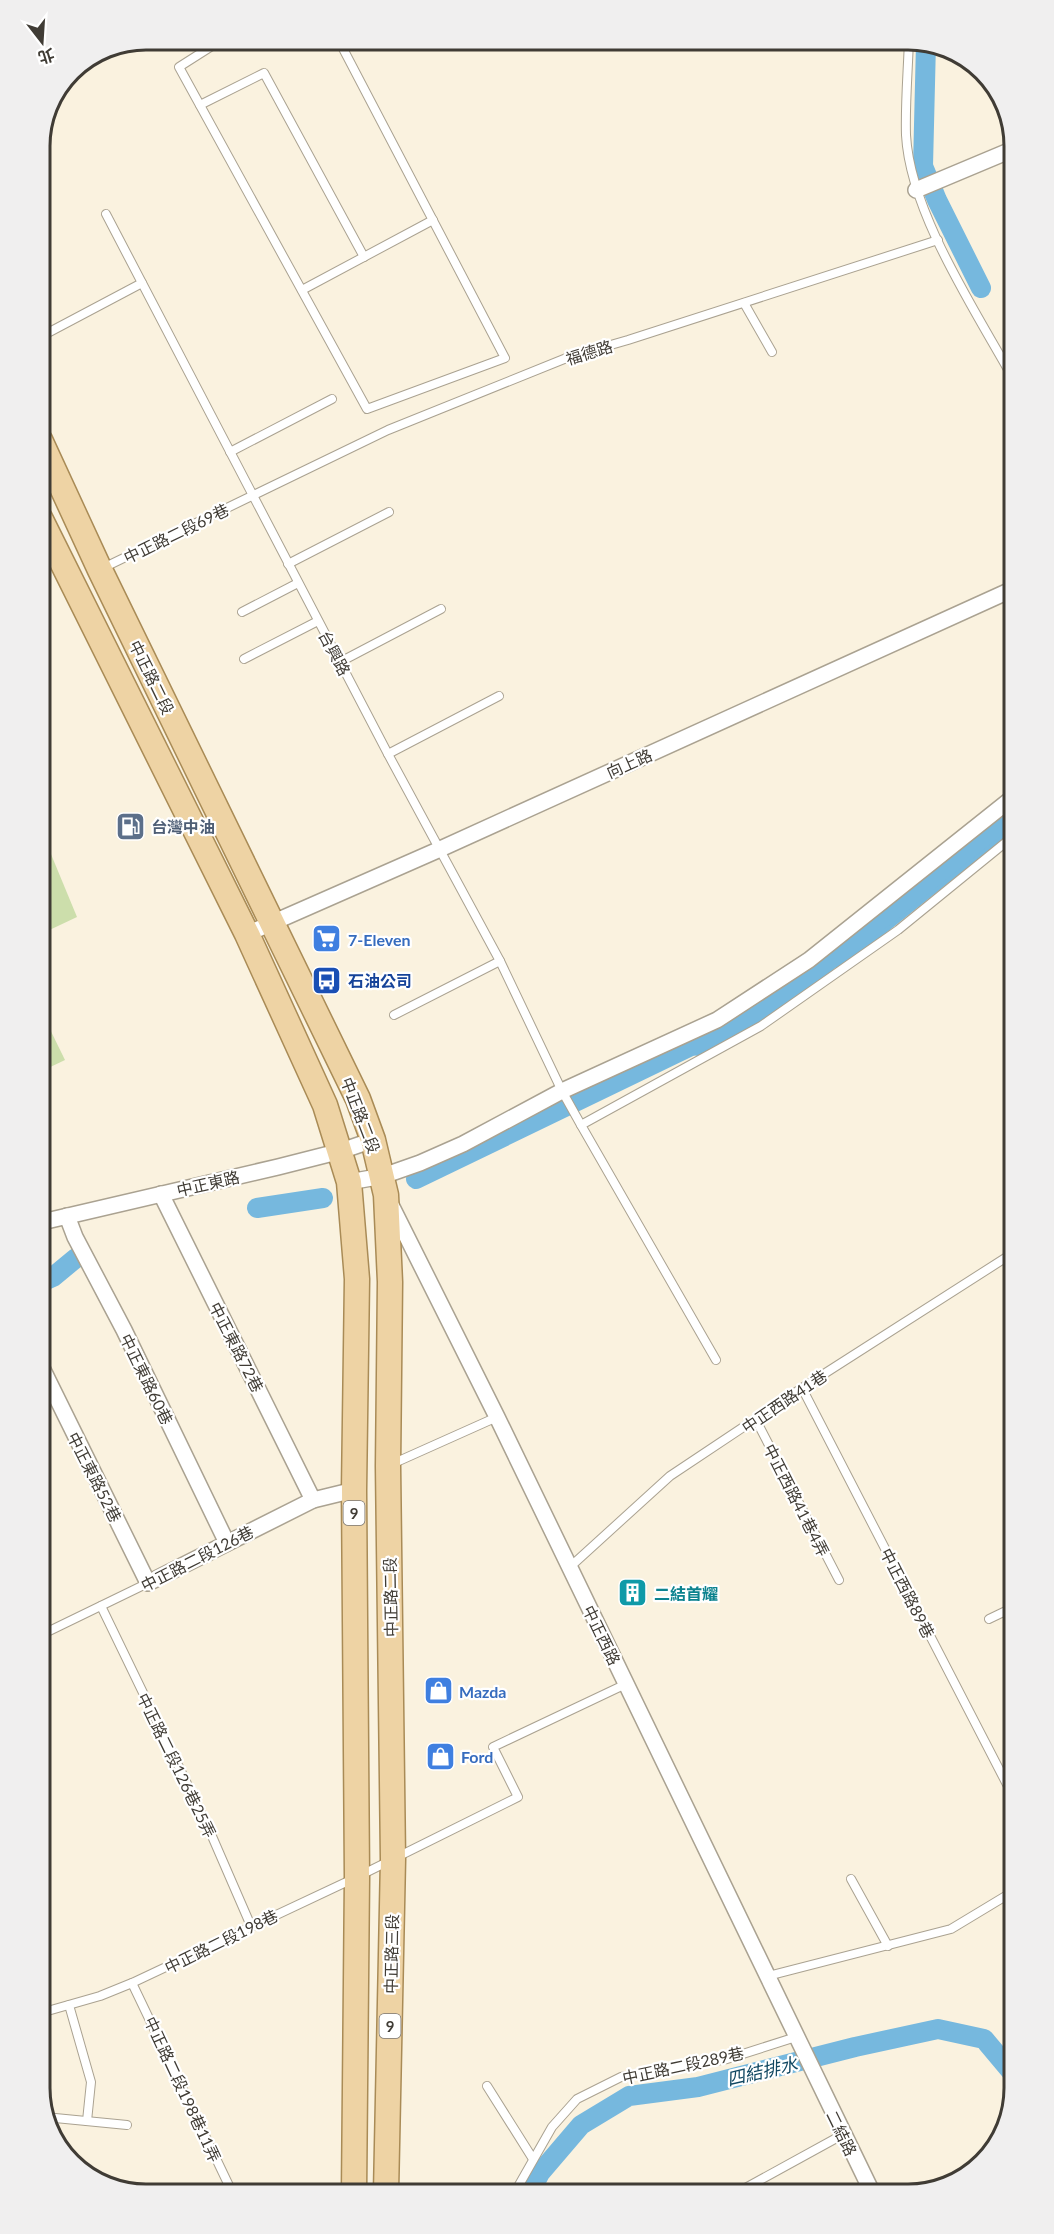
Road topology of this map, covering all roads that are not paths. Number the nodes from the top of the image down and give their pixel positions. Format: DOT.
graph roads {
  1 [pos="201,49"];
  2 [pos="343,49"];
  3 [pos="909,50"];
  4 [pos="200,105"];
  5 [pos="1004,153"];
  6 [pos="916,190"];
  7 [pos="106,214"];
  8 [pos="433,220"];
  9 [pos="938,240"];
  10 [pos="364,257"];
  11 [pos="142,283"];
  12 [pos="302,290"];
  13 [pos="744,303"];
  14 [pos="50,332"];
  15 [pos="772,352"];
  16 [pos="1004,362"];
  17 [pos="332,399"];
  18 [pos="230,452"];
  19 [pos="50,461"];
  20 [pos="253,495"];
  21 [pos="389,512"];
  22 [pos="50,538"];
  23 [pos="288,564"];
  24 [pos="100,570"];
  25 [pos="298,583"];
  26 [pos="1004,593"];
  27 [pos="441,609"];
  28 [pos="242,612"];
  29 [pos="318,621"];
  30 [pos="244,659"];
  31 [pos="340,662"];
  32 [pos="499,696"];
  33 [pos="388,754"];
  34 [pos="1004,805"];
  35 [pos="1004,844"];
  36 [pos="438,850"];
  37 [pos="272,923"];
  38 [pos="247,934"];
  39 [pos="500,961"];
  40 [pos="394,1015"];
  41 [pos="562,1091"];
  42 [pos="581,1125"];
  43 [pos="373,1140"];
  44 [pos="341,1151"];
  45 [pos="349,1182"];
  46 [pos="385,1186"];
  47 [pos="161,1194"];
  48 [pos="67,1216"];
  49 [pos="49,1220"];
  50 [pos="1004,1258"];
  51 [pos="716,1360"];
  52 [pos="49,1383"];
  53 [pos="802,1388"];
  54 [pos="497,1416"];
  55 [pos="756,1420"];
  56 [pos="388,1466"];
  57 [pos="354,1490"];
  58 [pos="313,1500"];
  59 [pos="227,1543"];
  60 [pos="570,1567"];
  61 [pos="838,1580"];
  62 [pos="148,1583"];
  63 [pos="101,1606"];
  64 [pos="1004,1612"];
  65 [pos="989,1619"];
  66 [pos="49,1631"];
  67 [pos="626,1684"];
  68 [pos="1004,1779"];
  69 [pos="393,1859"];
  70 [pos="357,1877"];
  71 [pos="851,1879"];
  72 [pos="1004,1897"];
  73 [pos="251,1926"];
  74 [pos="888,1946"];
  75 [pos="768,1977"];
  76 [pos="132,1983"];
  77 [pos="69,2005"];
  78 [pos="49,2011"];
  79 [pos="796,2037"];
  80 [pos="815,2076"];
  81 [pos="487,2086"];
  82 [pos="54,2118"];
  83 [pos="87,2121"];
  84 [pos="128,2125"];
  85 [pos="843,2135"];
  86 [pos="533,2159"];
  87 [pos="228,2184"];
  88 [pos="354,2184"];
  89 [pos="386,2184"];
  90 [pos="519,2184"];
  91 [pos="753,2184"];
  92 [pos="868,2184"];
  1 -- 4 [label="lane"];
  2 -- 8 [label="lane"];
  3 -- 6 [label="lane"];
  4 -- 10 [label="lane"];
  4 -- 12 [label="lane"];
  5 -- 6 [label="street"];
  6 -- 9 [label="lane"];
  7 -- 11 [label="lane, 台興路"];
  8 -- 10 [label="lane"];
  8 -- 12 [label="lane"];
  9 -- 13 [label="lane, 福德路"];
  9 -- 16 [label="lane"];
  10 -- 12 [label="lane"];
  11 -- 14 [label="lane"];
  11 -- 18 [label="lane, 台興路"];
  13 -- 15 [label="lane"];
  13 -- 20 [label="lane, 福德路"];
  17 -- 18 [label="lane"];
  18 -- 20 [label="lane, 台興路"];
  19 -- 24 [label="main road, 中正路二段 / 9"];
  20 -- 23 [label="lane, 台興路"];
  20 -- 24 [label="lane, 中正路二段69巷"];
  21 -- 23 [label="lane"];
  22 -- 38 [label="main road, 中正路二段 / 9"];
  23 -- 25 [label="lane, 台興路"];
  24 -- 37 [label="main road, 中正路二段 / 9"];
  25 -- 28 [label="lane"];
  25 -- 29 [label="lane, 台興路"];
  26 -- 36 [label="street, 向上路"];
  27 -- 31 [label="lane"];
  29 -- 30 [label="lane"];
  29 -- 31 [label="lane, 台興路"];
  31 -- 33 [label="lane, 台興路"];
  32 -- 33 [label="lane"];
  33 -- 36 [label="lane, 台興路"];
  34 -- 41 [label="street"];
  35 -- 42 [label="lane"];
  36 -- 37 [label="street, 向上路"];
  36 -- 39 [label="lane, 台興路"];
  37 -- 38 [label="street, 向上路"];
  37 -- 43 [label="main road, 中正路二段 / 9"];
  38 -- 44 [label="main road, 中正路二段 / 9"];
  39 -- 40 [label="lane"];
  39 -- 41 [label="lane, 台興路"];
  41 -- 42 [label="lane, 台興路"];
  41 -- 46 [label="street"];
  42 -- 51 [label="lane, 台興路"];
  43 -- 44 [label="street, 中正東路"];
  43 -- 46 [label="main road, 中正路二段 / 9"];
  44 -- 45 [label="main road, 中正路二段 / 9"];
  44 -- 47 [label="street, 中正東路"];
  45 -- 46 [label="street"];
  45 -- 57 [label="main road, 中正路二段 / 9"];
  46 -- 54 [label="street, 中正西路"];
  46 -- 56 [label="main road, 中正路二段 / 9"];
  47 -- 48 [label="street, 中正東路"];
  47 -- 58 [label="street, 中正東路72巷"];
  48 -- 49 [label="street, 中正東路"];
  48 -- 59 [label="street, 中正東路60巷"];
  50 -- 53 [label="lane, 中正西路41巷"];
  52 -- 62 [label="street, 中正東路52巷"];
  53 -- 55 [label="lane, 中正西路41巷"];
  53 -- 68 [label="lane, 中正西路89巷"];
  54 -- 56 [label="lane"];
  54 -- 60 [label="street, 中正西路"];
  55 -- 60 [label="lane, 中正西路41巷"];
  55 -- 61 [label="lane, 中正西路41巷4弄"];
  56 -- 69 [label="main road, 中正路二段 / 9"];
  57 -- 58 [label="street, 中正路二段126巷"];
  57 -- 70 [label="main road, 中正路二段 / 9"];
  58 -- 59 [label="street, 中正路二段126巷"];
  59 -- 62 [label="street, 中正路二段126巷"];
  60 -- 67 [label="street, 中正西路"];
  62 -- 63 [label="lane, 中正路二段126巷"];
  63 -- 66 [label="lane, 中正路二段126巷"];
  63 -- 73 [label="lane, 中正路二段126巷25弄"];
  64 -- 65 [label="lane"];
  67 -- 69 [label="lane, 中正路二段198巷"];
  67 -- 75 [label="street, 中正西路"];
  69 -- 70 [label="lane, 中正路二段198巷"];
  69 -- 89 [label="main road, 中正路三段 / 9"];
  70 -- 73 [label="lane, 中正路二段198巷"];
  70 -- 88 [label="main road, 9"];
  71 -- 74 [label="lane"];
  72 -- 74 [label="lane"];
  73 -- 76 [label="lane, 中正路二段198巷"];
  74 -- 75 [label="lane"];
  75 -- 79 [label="street, 中正西路"];
  76 -- 77 [label="lane, 中正路二段198巷"];
  76 -- 87 [label="lane, 中正路二段198巷11弄"];
  77 -- 78 [label="lane, 中正路二段198巷"];
  77 -- 83 [label="lane"];
  79 -- 80 [label="street, 中正西路"];
  79 -- 86 [label="lane, 中正路二段289巷"];
  80 -- 85 [label="street, 二結路"];
  81 -- 86 [label="lane"];
  82 -- 83 [label="lane"];
  83 -- 84 [label="lane"];
  85 -- 91 [label="lane"];
  85 -- 92 [label="street, 二結路"];
  86 -- 90 [label="lane, 中正路二段289巷"];
}
